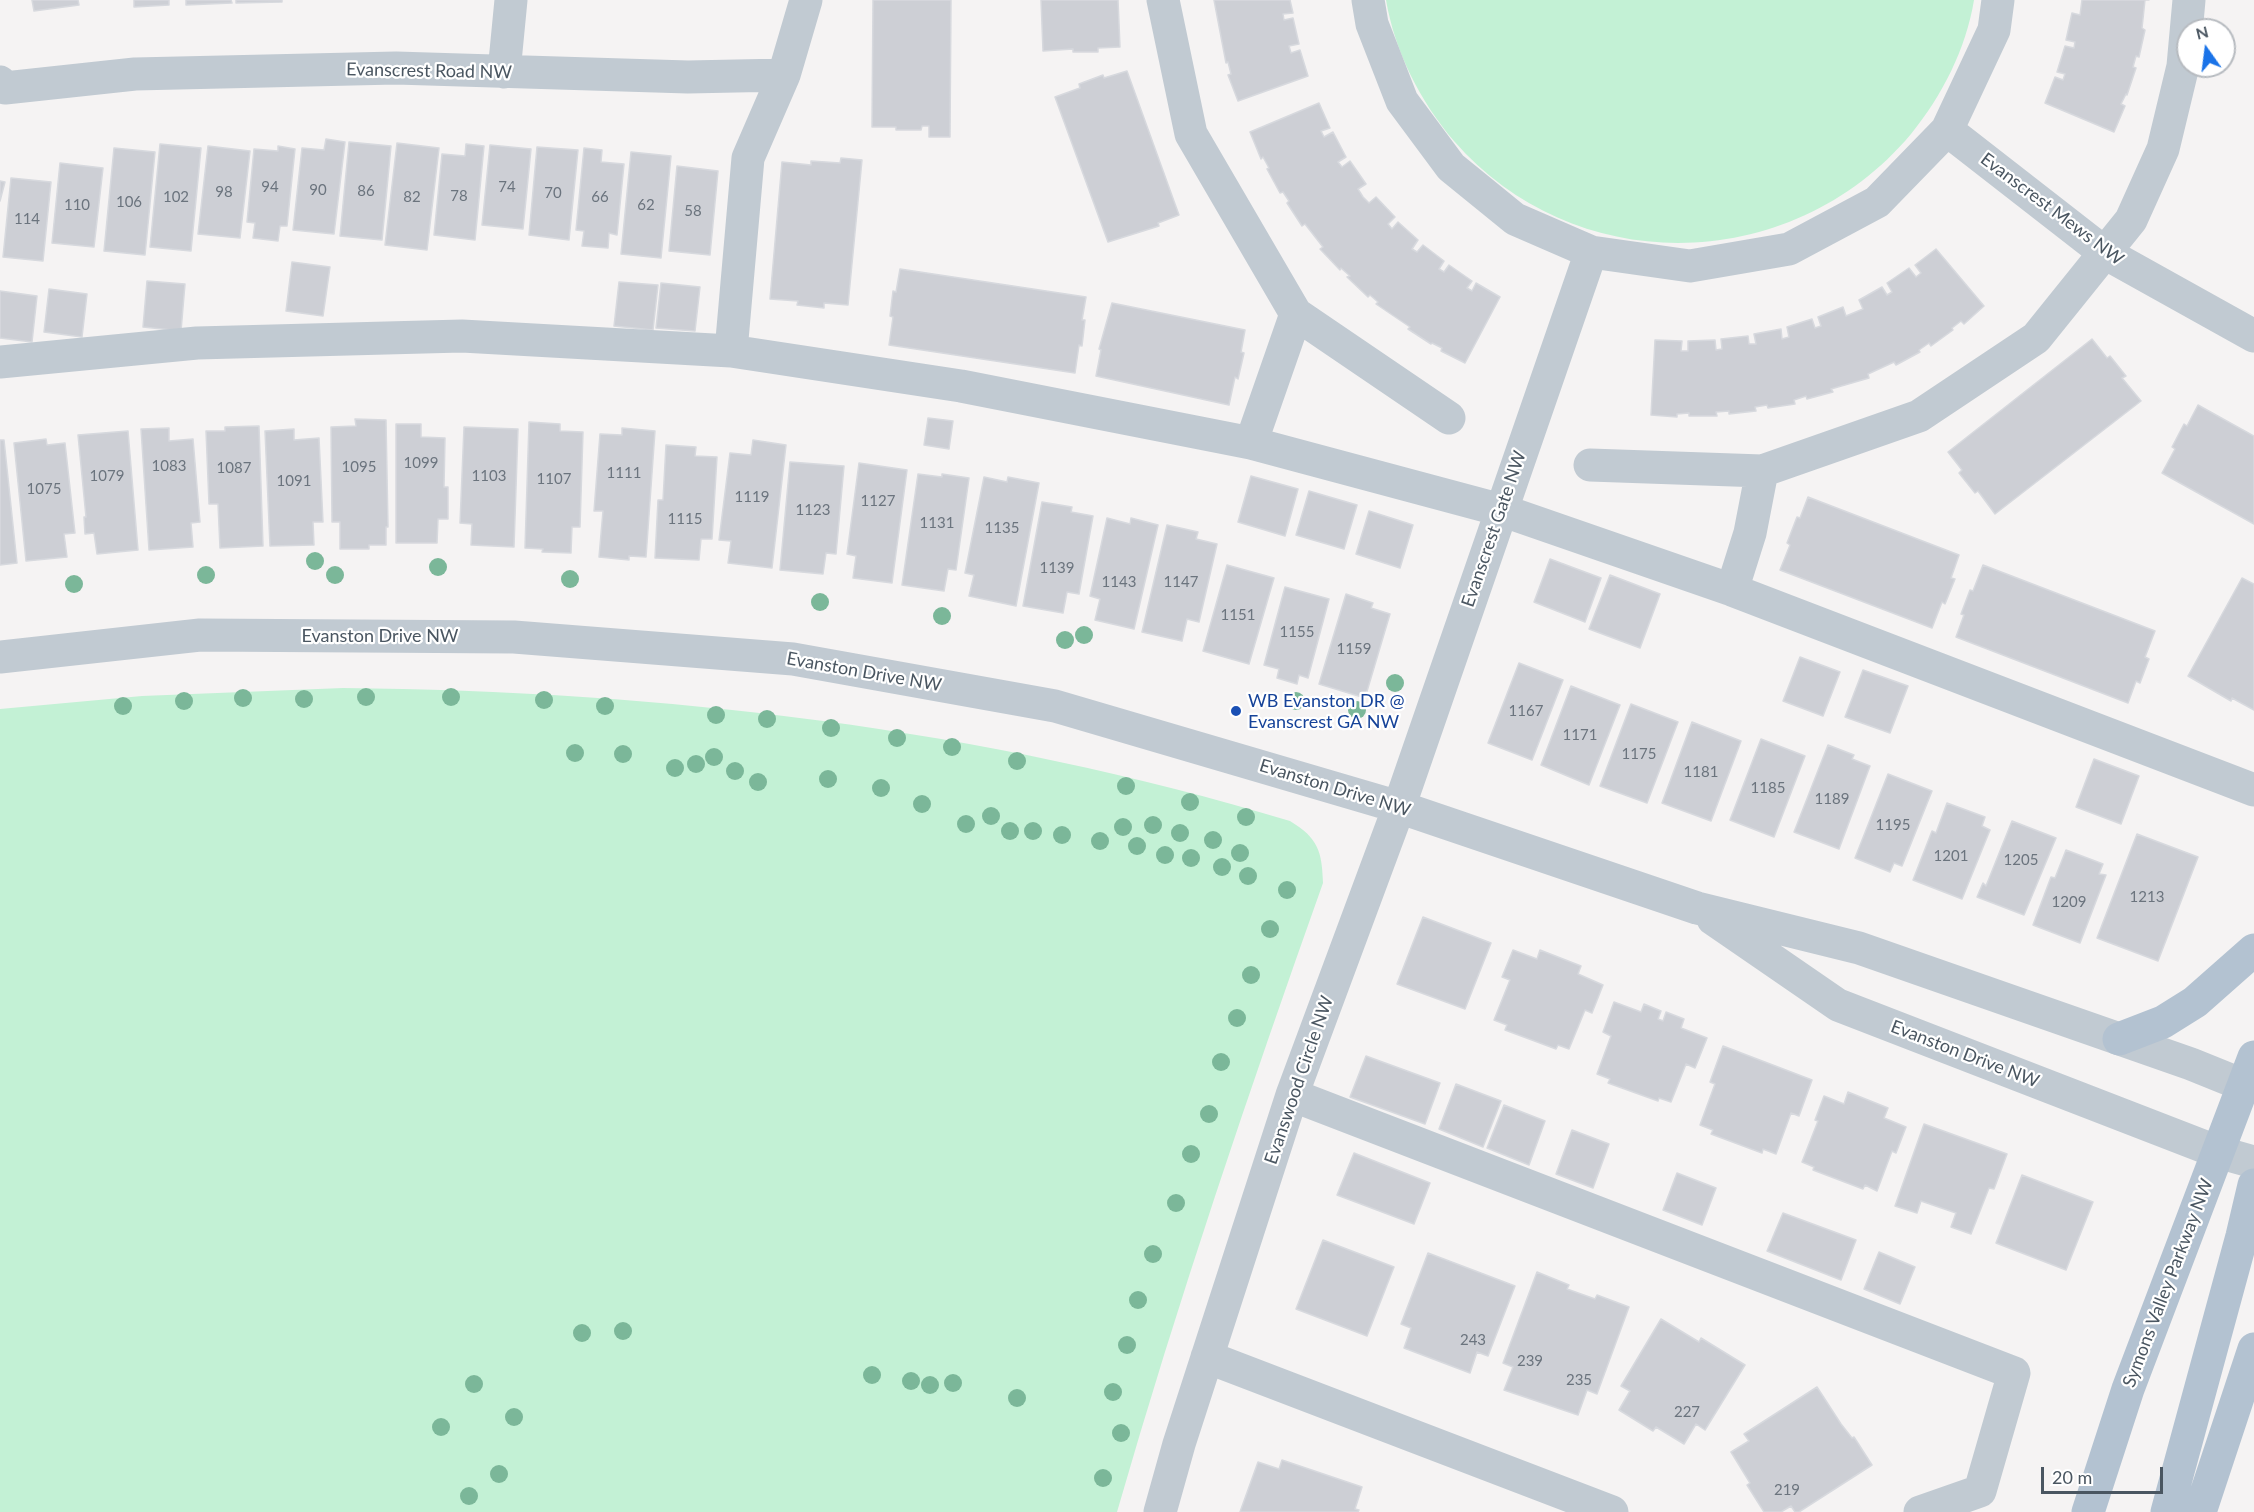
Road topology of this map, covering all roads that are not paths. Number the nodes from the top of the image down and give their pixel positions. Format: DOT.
graph roads {
  1 [pos="511,0"];
  2 [pos="806,0"];
  3 [pos="1163,0"];
  4 [pos="1368,0"];
  5 [pos="1998,0"];
  6 [pos="2190,0"];
  7 [pos="504,72"];
  8 [pos="784,75"];
  9 [pos="0,82"];
  10 [pos="1947,130"];
  11 [pos="1591,252"];
  12 [pos="2105,253"];
  13 [pos="1296,314"];
  14 [pos="2254,336"];
  15 [pos="731,351"];
  16 [pos="0,362"];
  17 [pos="1449,418"];
  18 [pos="1251,443"];
  19 [pos="1590,465"];
  20 [pos="1762,471"];
  21 [pos="1500,510"];
  22 [pos="1732,590"];
  23 [pos="0,657"];
  24 [pos="2254,790"];
  25 [pos="1400,807"];
  26 [pos="1697,908"];
  27 [pos="2254,950"];
  28 [pos="2119,1039"];
  29 [pos="2250,1081"];
  30 [pos="1292,1095"];
  31 [pos="2218,1152"];
  32 [pos="2254,1162"];
  33 [pos="2254,1185"];
  34 [pos="2254,1349"];
  35 [pos="1207,1357"];
  36 [pos="1160,1512"];
  37 [pos="1612,1512"];
  38 [pos="1920,1512"];
  39 [pos="2088,1512"];
  40 [pos="2167,1512"];
  41 [pos="2200,1512"];
  1 -- 7 [label="street"];
  2 -- 8 [label="street"];
  3 -- 13 [label="street"];
  4 -- 11 [label="street"];
  5 -- 10 [label="street"];
  6 -- 12 [label="street"];
  7 -- 8 [label="street, Evanscrest Road NW"];
  7 -- 9 [label="street, Evanscrest Road NW"];
  8 -- 15 [label="street"];
  10 -- 11 [label="street"];
  10 -- 12 [label="street, Evanscrest Mews NW"];
  11 -- 21 [label="street, Evanscrest Gate NW"];
  12 -- 14 [label="street, Evanscrest Mews NW"];
  12 -- 20 [label="street"];
  13 -- 17 [label="street"];
  13 -- 18 [label="street"];
  15 -- 16 [label="street"];
  15 -- 18 [label="street"];
  18 -- 21 [label="street"];
  19 -- 20 [label="street"];
  20 -- 22 [label="street"];
  21 -- 22 [label="street"];
  21 -- 25 [label="street, Evanscrest Gate NW"];
  22 -- 24 [label="street"];
  23 -- 25 [label="street, Evanston Drive NW"];
  25 -- 26 [label="street, Evanston Drive NW"];
  25 -- 30 [label="street, Evanswood Circle NW"];
  26 -- 28 [label="street, Evanston Drive NW"];
  26 -- 31 [label="street, Evanston Drive NW"];
  27 -- 28 [label="main road"];
  28 -- 29 [label="street, Evanston Drive NW"];
  29 -- 31 [label="main road, Symons Valley Parkway NW"];
  30 -- 35 [label="street, Evanswood Circle NW"];
  30 -- 38 [label="street"];
  31 -- 32 [label="street, Evanston Drive NW"];
  31 -- 39 [label="main road, Symons Valley Parkway NW"];
  33 -- 40 [label="main road"];
  34 -- 41 [label="main road"];
  35 -- 36 [label="street, Evanswood Circle NW"];
  35 -- 37 [label="street"];
}
